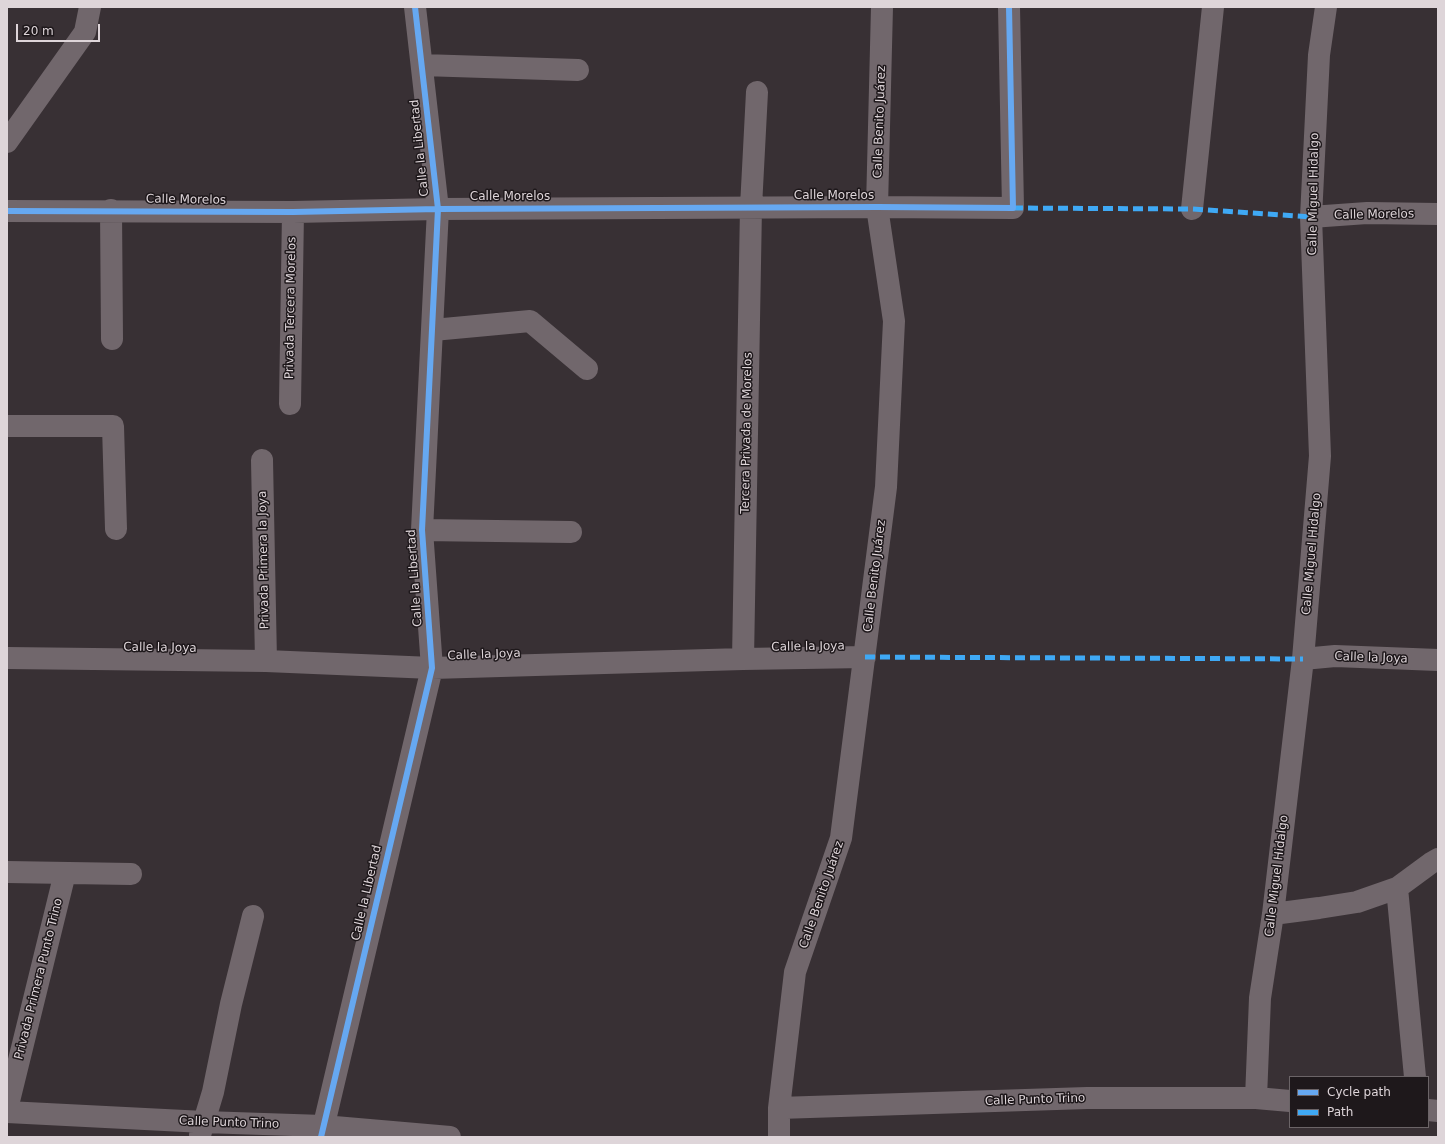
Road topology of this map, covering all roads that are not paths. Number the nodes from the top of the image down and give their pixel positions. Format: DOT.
graph roads {
  1 [pos="90,7"];
  2 [pos="415,7"];
  3 [pos="882,7"];
  4 [pos="1009,7"];
  5 [pos="1213,7"];
  6 [pos="1326,7"];
  7 [pos="422,65"];
  8 [pos="578,70"];
  9 [pos="758,92"];
  10 [pos="7,142"];
  11 [pos="751,207"];
  12 [pos="877,207"];
  13 [pos="438,209"];
  14 [pos="1192,209"];
  15 [pos="111,210"];
  16 [pos="7,211"];
  17 [pos="293,212"];
  18 [pos="1438,214"];
  19 [pos="1311,217"];
  20 [pos="433,330"];
  21 [pos="112,339"];
  22 [pos="587,369"];
  23 [pos="290,404"];
  24 [pos="7,426"];
  25 [pos="262,460"];
  26 [pos="116,529"];
  27 [pos="422,530"];
  28 [pos="571,532"];
  29 [pos="865,657"];
  30 [pos="7,658"];
  31 [pos="743,659"];
  32 [pos="1303,659"];
  33 [pos="1438,660"];
  34 [pos="266,661"];
  35 [pos="432,668"];
  36 [pos="1438,859"];
  37 [pos="7,872"];
  38 [pos="66,873"];
  39 [pos="130,874"];
  40 [pos="1397,888"];
  41 [pos="1273,914"];
  42 [pos="253,916"];
  43 [pos="1415,1076"];
  44 [pos="1256,1098"];
  45 [pos="1289,1101"];
  46 [pos="779,1108"];
  47 [pos="7,1110"];
  48 [pos="202,1130"];
  49 [pos="322,1132"];
  50 [pos="450,1137"];
  51 [pos="779,1137"];
  1 -- 10 [label="street"];
  2 -- 7 [label="street, Calle la Libertad"];
  3 -- 12 [label="street, Calle Benito Juárez"];
  4 -- 12 [label="street, Calle Morelos"];
  5 -- 14 [label="street"];
  6 -- 19 [label="street, Calle Miguel Hidalgo"];
  7 -- 8 [label="street"];
  7 -- 13 [label="street, Calle la Libertad"];
  9 -- 11 [label="street, Tercera Privada de Morelos"];
  11 -- 12 [label="street, Calle Morelos"];
  11 -- 13 [label="street, Calle Morelos"];
  11 -- 31 [label="street, Tercera Privada de Morelos"];
  12 -- 29 [label="street, Calle Benito Juárez"];
  13 -- 17 [label="street, Calle Morelos"];
  13 -- 20 [label="street, Calle la Libertad"];
  15 -- 16 [label="street, Calle Morelos"];
  15 -- 17 [label="street, Calle Morelos"];
  15 -- 21 [label="street"];
  17 -- 23 [label="street, Privada Tercera Morelos"];
  18 -- 19 [label="street, Calle Morelos"];
  19 -- 32 [label="street, Calle Miguel Hidalgo"];
  20 -- 22 [label="street"];
  20 -- 27 [label="street, Calle la Libertad"];
  24 -- 26 [label="street"];
  25 -- 34 [label="street, Privada Primera la Joya"];
  27 -- 28 [label="street"];
  27 -- 35 [label="street, Calle la Libertad"];
  29 -- 31 [label="street, Calle la Joya"];
  29 -- 46 [label="street, Calle Benito Juárez"];
  30 -- 34 [label="street, Calle la Joya"];
  31 -- 35 [label="street, Calle la Joya"];
  32 -- 33 [label="street, Calle la Joya"];
  32 -- 41 [label="street, Calle Miguel Hidalgo"];
  34 -- 35 [label="street, Calle la Joya"];
  35 -- 49 [label="street, Calle la Libertad"];
  36 -- 40 [label="street"];
  37 -- 38 [label="street"];
  38 -- 39 [label="street"];
  38 -- 47 [label="street, Privada Primera Punto Trino"];
  40 -- 41 [label="street"];
  40 -- 43 [label="street"];
  41 -- 44 [label="street, Calle Miguel Hidalgo"];
  42 -- 48 [label="street"];
  44 -- 45 [label="street, Calle Punto Trino"];
  44 -- 46 [label="street, Calle Punto Trino"];
  46 -- 51 [label="street, Calle Benito Juárez"];
  47 -- 48 [label="street, Calle Punto Trino"];
  48 -- 49 [label="street, Calle Punto Trino"];
  49 -- 50 [label="street, Calle Punto Trino"];
}
